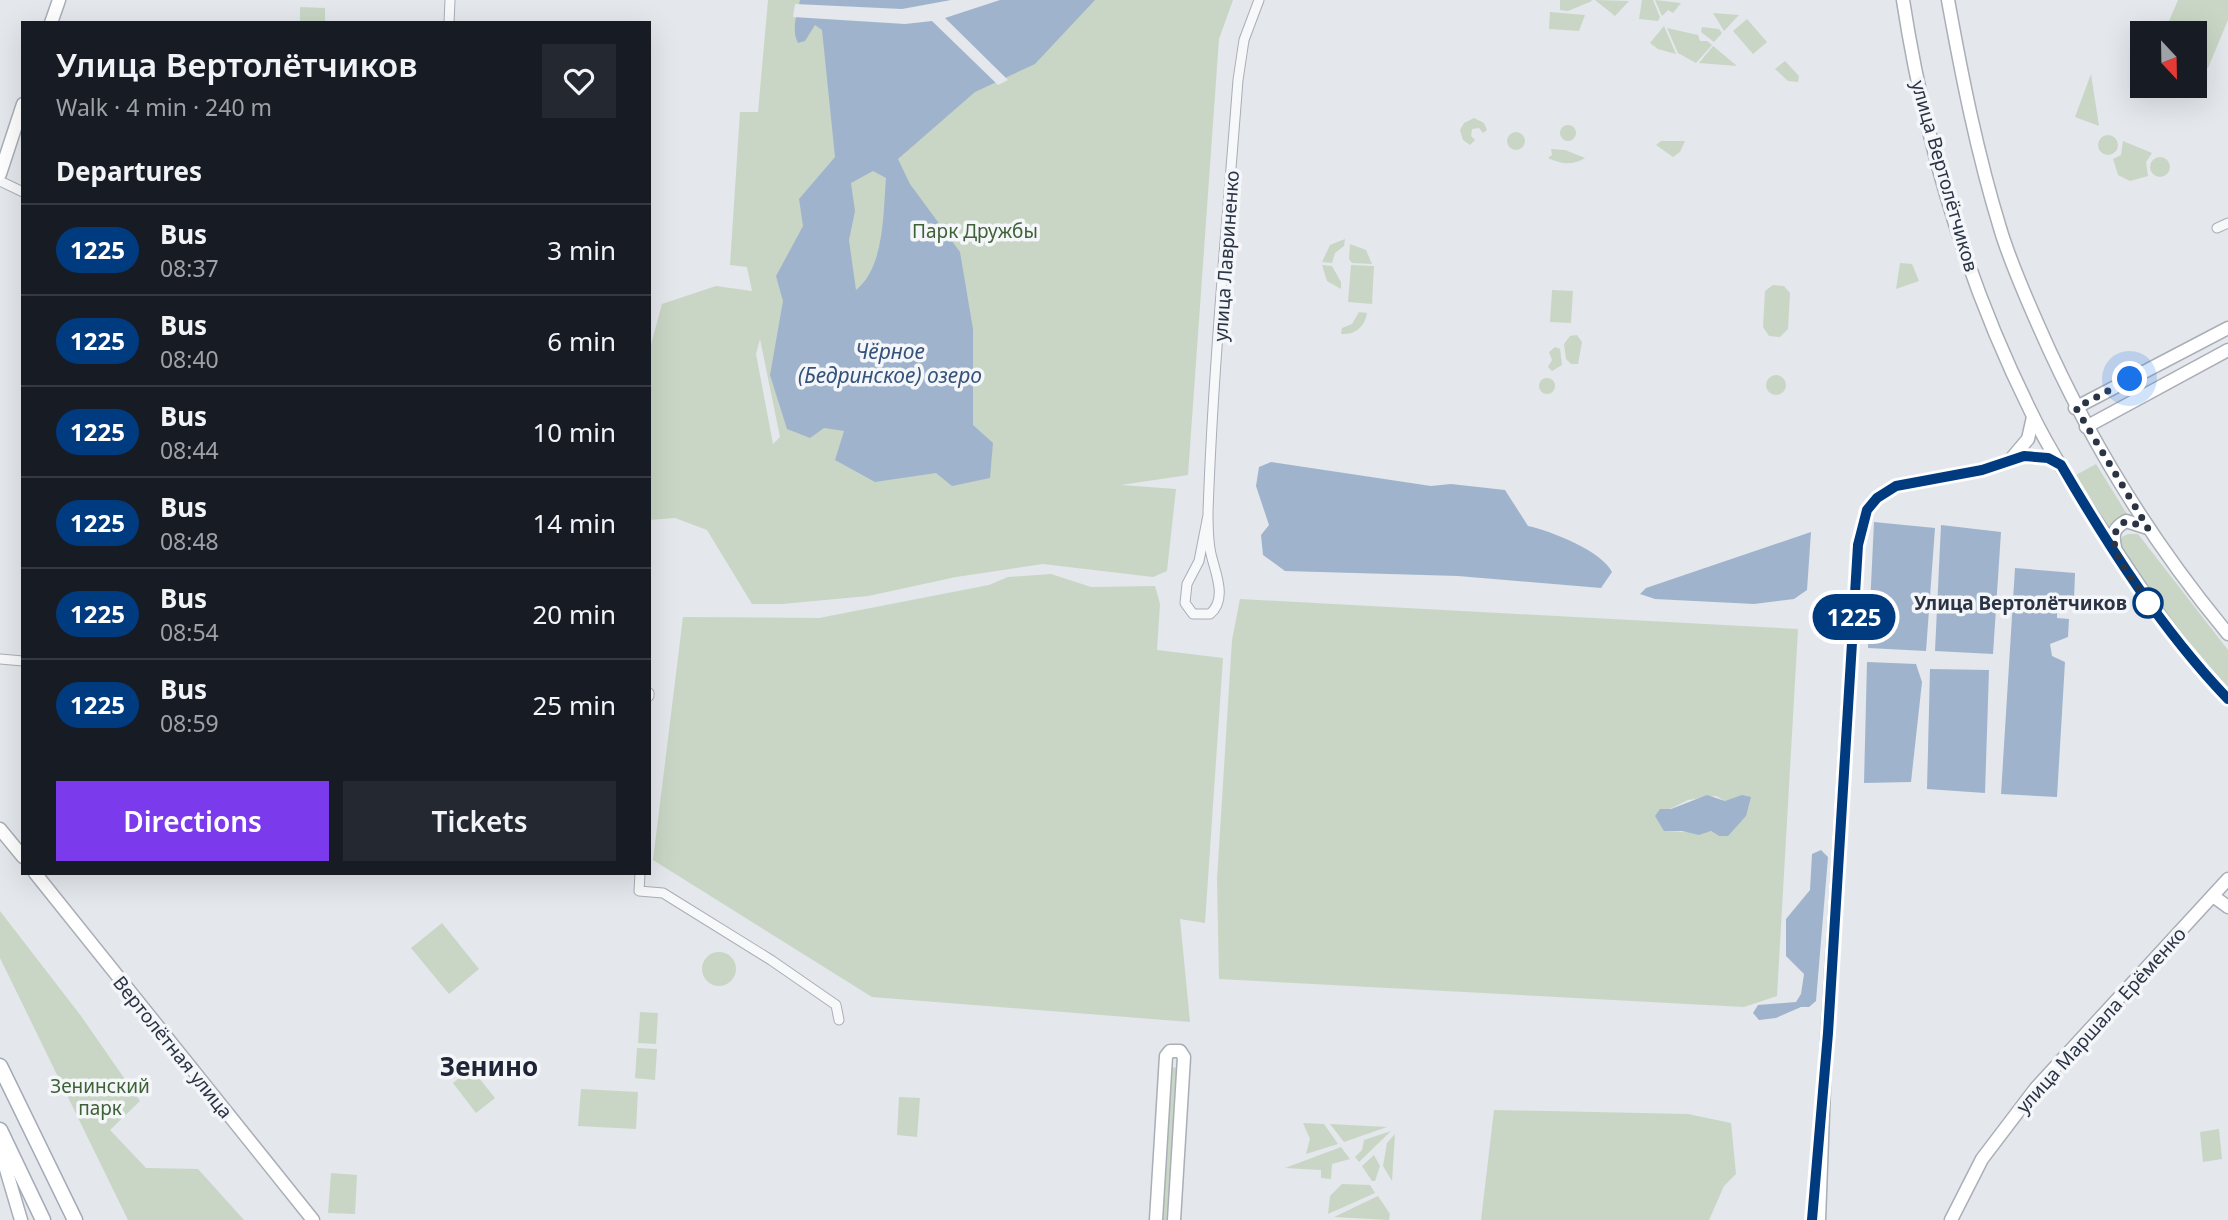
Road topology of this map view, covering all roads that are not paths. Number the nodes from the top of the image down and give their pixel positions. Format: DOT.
graph roads {
  1 [pos="59,0"];
  2 [pos="450,0"];
  3 [pos="1259,0"];
  4 [pos="1903,0"];
  5 [pos="1948,0"];
  6 [pos="52,21"];
  7 [pos="449,21"];
  8 [pos="21,110"];
  9 [pos="0,174"];
  10 [pos="0,181"];
  11 [pos="21,191"];
  12 [pos="2228,223"];
  13 [pos="2217,228"];
  14 [pos="2228,328"];
  15 [pos="2228,350"];
  16 [pos="2076,408"];
  17 [pos="2033,417"];
  18 [pos="2086,427"];
  19 [pos="2011,459"];
  20 [pos="2061,465"];
  21 [pos="1208,515"];
  22 [pos="2148,528"];
  23 [pos="2115,550"];
  24 [pos="2228,634"];
  25 [pos="0,659"];
  26 [pos="21,661"];
  27 [pos="2228,699"];
  28 [pos="0,829"];
  29 [pos="21,855"];
  30 [pos="37,875"];
  31 [pos="639,875"];
  32 [pos="2228,880"];
  33 [pos="2213,895"];
  34 [pos="2228,907"];
  35 [pos="839,1020"];
  36 [pos="0,1066"];
  37 [pos="1822,1110"];
  38 [pos="0,1130"];
  39 [pos="0,1149"];
  40 [pos="21,1220"];
  41 [pos="43,1220"];
  42 [pos="75,1220"];
  43 [pos="313,1220"];
  44 [pos="1156,1220"];
  45 [pos="1174,1220"];
  46 [pos="1812,1220"];
  47 [pos="1819,1220"];
  48 [pos="1951,1220"];
  1 -- 6 [label="main road"];
  2 -- 7 [label="street"];
  3 -- 21 [label="street, улица Лавриненко"];
  4 -- 17 [label="main road, улица Вертолётчиков"];
  5 -- 16 [label="main road, улица Вертолётчиков"];
  8 -- 9 [label="main road"];
  10 -- 11 [label="street"];
  12 -- 13 [label="street"];
  14 -- 16 [label="main road"];
  15 -- 18 [label="main road"];
  16 -- 18 [label="main road, улица Вертолётчиков"];
  17 -- 19 [label="main road"];
  17 -- 20 [label="main road, улица Вертолётчиков"];
  18 -- 22 [label="main road, улица Вертолётчиков"];
  19 -- 20 [label="main road"];
  19 -- 37 [label="main road"];
  20 -- 23 [label="main road, улица Вертолётчиков"];
  21 -- 21 [label="street"];
  22 -- 23 [label="main road"];
  22 -- 24 [label="main road, улица Вертолётчиков"];
  23 -- 27 [label="main road, улица Вертолётчиков"];
  25 -- 26 [label="street"];
  28 -- 29 [label="main road"];
  30 -- 43 [label="main road, Вертолётная улица"];
  31 -- 35 [label="street"];
  32 -- 33 [label="main road, улица Маршала Ерёменко"];
  33 -- 34 [label="main road"];
  33 -- 48 [label="main road, улица Маршала Ерёменко"];
  36 -- 42 [label="main road"];
  37 -- 46 [label="main road"];
  37 -- 47 [label="main road"];
  38 -- 41 [label="main road"];
  39 -- 40 [label="main road"];
  44 -- 45 [label="main road"];
}
